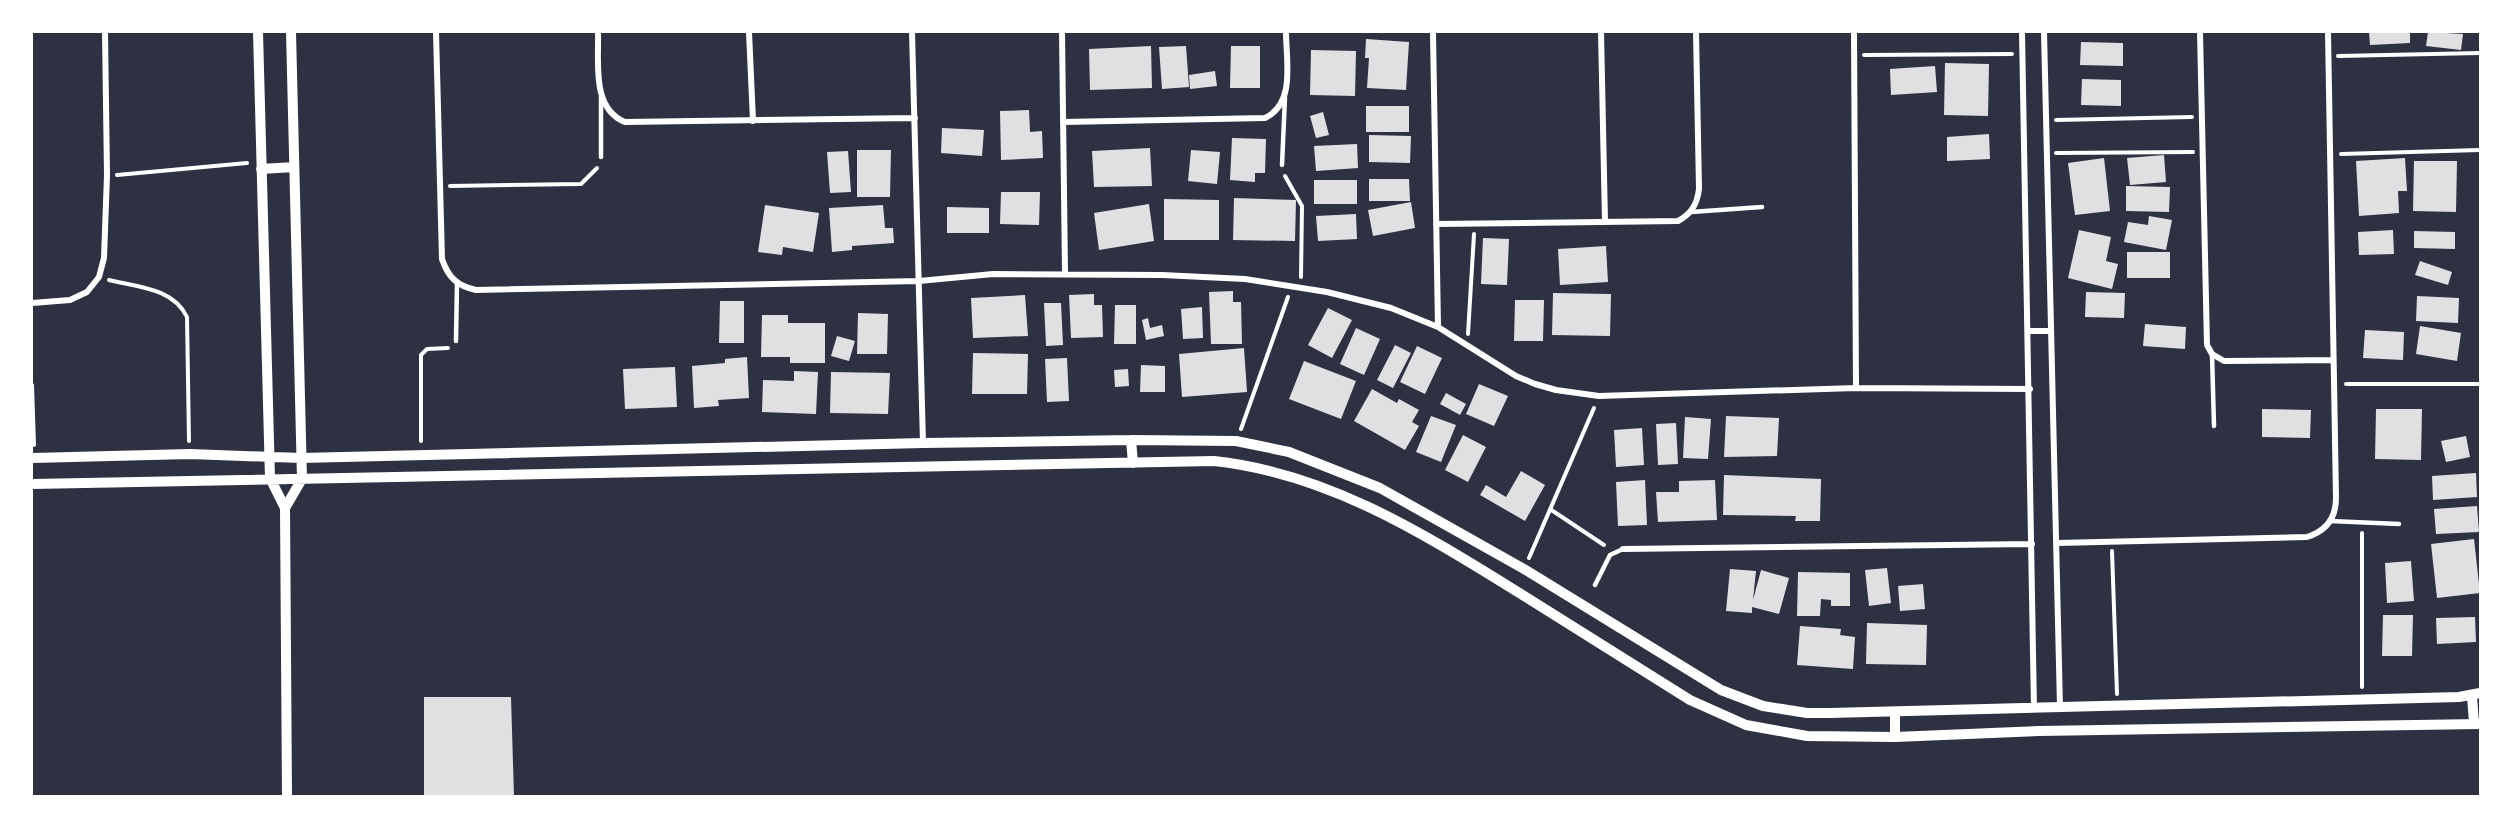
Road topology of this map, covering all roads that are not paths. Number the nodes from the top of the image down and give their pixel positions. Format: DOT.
graph roads {
  1 [pos="105,32"];
  2 [pos="258,32"];
  3 [pos="291,32"];
  4 [pos="436,32"];
  5 [pos="598,32"];
  6 [pos="749,32"];
  7 [pos="912,32"];
  8 [pos="1062,32"];
  9 [pos="1286,32"];
  10 [pos="1433,32"];
  11 [pos="1601,32"];
  12 [pos="1696,32"];
  13 [pos="1854,32"];
  14 [pos="2022,32"];
  15 [pos="2044,32"];
  16 [pos="2200,32"];
  17 [pos="2328,32"];
  18 [pos="601,95"];
  19 [pos="1285,97"];
  20 [pos="915,118"];
  21 [pos="753,121"];
  22 [pos="1063,122"];
  23 [pos="601,157"];
  24 [pos="1282,165"];
  25 [pos="261,166"];
  26 [pos="294,167"];
  27 [pos="1762,207"];
  28 [pos="1691,212"];
  29 [pos="1605,222"];
  30 [pos="1436,224"];
  31 [pos="1065,273"];
  32 [pos="919,280"];
  33 [pos="457,283"];
  34 [pos="32,303"];
  35 [pos="1438,327"];
  36 [pos="2029,331"];
  37 [pos="2050,331"];
  38 [pos="456,341"];
  39 [pos="2212,354"];
  40 [pos="2332,360"];
  41 [pos="1856,388"];
  42 [pos="2030,389"];
  43 [pos="2214,426"];
  44 [pos="1131,440"];
  45 [pos="924,443"];
  46 [pos="270,455"];
  47 [pos="33,458"];
  48 [pos="302,458"];
  49 [pos="1133,463"];
  50 [pos="270,478"];
  51 [pos="302,479"];
  52 [pos="32,484"];
  53 [pos="285,508"];
  54 [pos="2330,521"];
  55 [pos="2399,524"];
  56 [pos="2057,543"];
  57 [pos="2032,544"];
  58 [pos="1623,549"];
  59 [pos="1595,585"];
  60 [pos="2476,695"];
  61 [pos="2060,707"];
  62 [pos="2034,709"];
  63 [pos="1895,712"];
  64 [pos="2477,723"];
  65 [pos="1895,737"];
  66 [pos="287,796"];
  1 -- 34 [label="street"];
  2 -- 25 [label="street"];
  3 -- 26 [label="street"];
  4 -- 33 [label="street"];
  5 -- 18 [label="street"];
  6 -- 21 [label="street"];
  7 -- 20 [label="street"];
  8 -- 22 [label="street"];
  9 -- 19 [label="street"];
  10 -- 30 [label="street"];
  11 -- 29 [label="street"];
  12 -- 28 [label="street"];
  13 -- 41 [label="street"];
  14 -- 36 [label="street"];
  15 -- 37 [label="street"];
  16 -- 39 [label="street"];
  17 -- 40 [label="street"];
  18 -- 21 [label="street"];
  18 -- 23 [label="lane"];
  19 -- 22 [label="street"];
  19 -- 24 [label="lane"];
  20 -- 21 [label="street"];
  20 -- 32 [label="street"];
  22 -- 31 [label="street"];
  25 -- 26 [label="street"];
  25 -- 46 [label="street"];
  26 -- 48 [label="street"];
  27 -- 28 [label="lane"];
  28 -- 29 [label="street"];
  29 -- 30 [label="street"];
  30 -- 35 [label="street"];
  31 -- 32 [label="street"];
  31 -- 35 [label="street"];
  32 -- 33 [label="street"];
  32 -- 45 [label="street"];
  33 -- 38 [label="lane"];
  35 -- 41 [label="street"];
  36 -- 37 [label="street"];
  36 -- 42 [label="street"];
  37 -- 56 [label="street"];
  39 -- 40 [label="street"];
  39 -- 43 [label="lane"];
  40 -- 54 [label="street"];
  41 -- 42 [label="street"];
  42 -- 57 [label="street"];
  44 -- 45 [label="street"];
  44 -- 49 [label="street"];
  44 -- 63 [label="street"];
  45 -- 48 [label="street"];
  46 -- 47 [label="street"];
  46 -- 48 [label="street"];
  46 -- 50 [label="street"];
  48 -- 51 [label="street"];
  49 -- 51 [label="street"];
  49 -- 65 [label="street"];
  50 -- 51 [label="street"];
  50 -- 52 [label="street"];
  50 -- 53 [label="street"];
  51 -- 53 [label="street"];
  53 -- 66 [label="street"];
  54 -- 55 [label="lane"];
  54 -- 56 [label="street"];
  56 -- 61 [label="street"];
  57 -- 58 [label="street"];
  57 -- 62 [label="street"];
  58 -- 59 [label="lane"];
  60 -- 61 [label="street"];
  60 -- 64 [label="street"];
  61 -- 62 [label="street"];
  62 -- 63 [label="street"];
  63 -- 65 [label="street"];
  64 -- 65 [label="street"];
}
